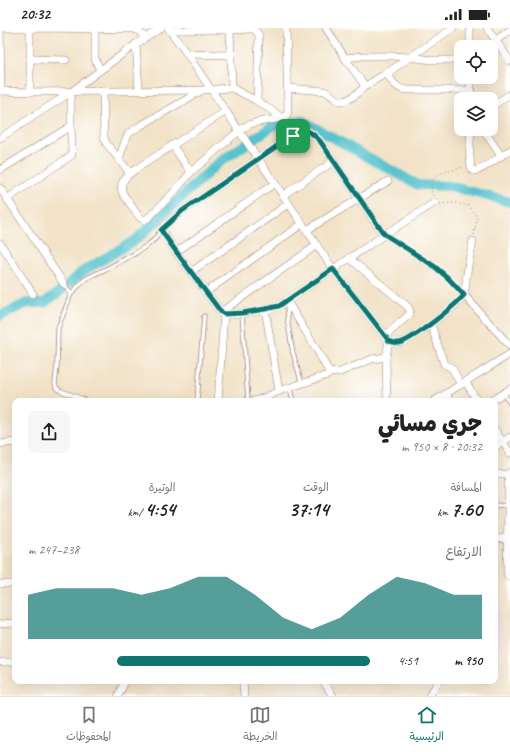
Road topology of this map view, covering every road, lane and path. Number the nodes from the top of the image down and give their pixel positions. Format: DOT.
graph roads {
  1 [pos="0,28"];
  2 [pos="30,28"];
  3 [pos="161,28"];
  4 [pos="286,28"];
  5 [pos="326,28"];
  6 [pos="453,28"];
  7 [pos="470,28"];
  8 [pos="487,28"];
  9 [pos="95,29"];
  10 [pos="169,29"];
  11 [pos="230,30"];
  12 [pos="510,30"];
  13 [pos="145,38"];
  14 [pos="470,40"];
  15 [pos="495,40"];
  16 [pos="497,40"];
  17 [pos="136,44"];
  18 [pos="498,44"];
  19 [pos="187,54"];
  20 [pos="231,55"];
  21 [pos="410,57"];
  22 [pos="345,58"];
  23 [pos="30,59"];
  24 [pos="66,60"];
  25 [pos="454,60"];
  26 [pos="510,61"];
  27 [pos="100,70"];
  28 [pos="386,73"];
  29 [pos="470,84"];
  30 [pos="365,86"];
  31 [pos="232,88"];
  32 [pos="287,88"];
  33 [pos="139,90"];
  34 [pos="202,90"];
  35 [pos="211,90"];
  36 [pos="470,90"];
  37 [pos="0,91"];
  38 [pos="103,91"];
  39 [pos="30,92"];
  40 [pos="71,92"];
  41 [pos="510,94"];
  42 [pos="257,101"];
  43 [pos="498,102"];
  44 [pos="226,111"];
  45 [pos="283,118"];
  46 [pos="71,126"];
  47 [pos="239,131"];
  48 [pos="471,136"];
  49 [pos="487,136"];
  50 [pos="0,138"];
  51 [pos="172,145"];
  52 [pos="510,150"];
  53 [pos="500,156"];
  54 [pos="119,159"];
  55 [pos="257,159"];
  56 [pos="334,161"];
  57 [pos="470,165"];
  58 [pos="0,170"];
  59 [pos="191,172"];
  60 [pos="130,173"];
  61 [pos="388,181"];
  62 [pos="274,183"];
  63 [pos="0,188"];
  64 [pos="283,195"];
  65 [pos="360,198"];
  66 [pos="7,199"];
  67 [pos="434,203"];
  68 [pos="288,204"];
  69 [pos="302,224"];
  70 [pos="161,230"];
  71 [pos="306,230"];
  72 [pos="384,234"];
  73 [pos="473,241"];
  74 [pos="0,243"];
  75 [pos="317,245"];
  76 [pos="176,252"];
  77 [pos="349,258"];
  78 [pos="333,269"];
  79 [pos="191,272"];
  80 [pos="64,284"];
  81 [pos="206,292"];
  82 [pos="33,294"];
  83 [pos="71,294"];
  84 [pos="464,295"];
  85 [pos="287,301"];
  86 [pos="265,309"];
  87 [pos="223,313"];
  88 [pos="242,313"];
  89 [pos="204,316"];
  90 [pos="431,324"];
  91 [pos="387,338"];
  92 [pos="510,346"];
  93 [pos="510,354"];
  94 [pos="386,357"];
  95 [pos="329,374"];
  96 [pos="463,383"];
  97 [pos="302,384"];
  98 [pos="290,388"];
  99 [pos="510,389"];
  100 [pos="279,391"];
  101 [pos="503,393"];
  102 [pos="446,394"];
  103 [pos="78,398"];
  104 [pos="196,398"];
  105 [pos="218,398"];
  106 [pos="248,398"];
  107 [pos="268,398"];
  108 [pos="292,398"];
  109 [pos="388,398"];
  110 [pos="439,398"];
  111 [pos="448,398"];
  112 [pos="475,398"];
  113 [pos="496,398"];
  114 [pos="510,404"];
  115 [pos="498,434"];
  116 [pos="510,437"];
  117 [pos="12,442"];
  118 [pos="503,442"];
  119 [pos="0,444"];
  120 [pos="498,445"];
  121 [pos="510,453"];
  122 [pos="509,473"];
  123 [pos="498,474"];
  124 [pos="498,506"];
  125 [pos="509,506"];
  126 [pos="498,538"];
  127 [pos="509,538"];
  128 [pos="510,577"];
  129 [pos="0,584"];
  130 [pos="12,584"];
  131 [pos="12,623"];
  132 [pos="0,624"];
  133 [pos="0,662"];
  134 [pos="12,662"];
  135 [pos="124,684"];
  136 [pos="243,684"];
  137 [pos="325,684"];
  138 [pos="437,684"];
  139 [pos="118,696"];
  140 [pos="244,696"];
  141 [pos="333,696"];
  142 [pos="429,696"];
  1 -- 2 [label="street"];
  1 -- 37 [label="street"];
  2 -- 9 [label="street"];
  2 -- 23 [label="street"];
  3 -- 13 [label="street"];
  4 -- 32 [label="street"];
  5 -- 22 [label="street"];
  6 -- 21 [label="street"];
  7 -- 14 [label="street"];
  8 -- 15 [label="street"];
  9 -- 13 [label="street"];
  9 -- 27 [label="street"];
  10 -- 11 [label="street"];
  10 -- 19 [label="street"];
  11 -- 20 [label="street"];
  11 -- 42 [label="street"];
  12 -- 16 [label="street"];
  13 -- 17 [label="street"];
  17 -- 27 [label="street"];
  17 -- 33 [label="street"];
  18 -- 26 [label="street"];
  19 -- 20 [label="street"];
  19 -- 35 [label="street"];
  20 -- 31 [label="street"];
  21 -- 22 [label="street"];
  21 -- 25 [label="street"];
  21 -- 28 [label="street"];
  22 -- 30 [label="street"];
  23 -- 24 [label="street"];
  23 -- 39 [label="street"];
  27 -- 40 [label="street"];
  28 -- 30 [label="street"];
  28 -- 36 [label="street"];
  29 -- 36 [label="street"];
  30 -- 32 [label="street"];
  31 -- 35 [label="street"];
  31 -- 42 [label="street"];
  32 -- 45 [label="street"];
  33 -- 34 [label="street"];
  33 -- 38 [label="street"];
  34 -- 35 [label="street"];
  34 -- 54 [label="street"];
  35 -- 44 [label="street"];
  37 -- 39 [label="street"];
  38 -- 40 [label="street"];
  38 -- 54 [label="street"];
  39 -- 40 [label="street"];
  40 -- 46 [label="street"];
  40 -- 50 [label="street"];
  41 -- 43 [label="street"];
  42 -- 45 [label="street"];
  44 -- 47 [label="street"];
  44 -- 51 [label="street"];
  45 -- 47 [label="street"];
  46 -- 58 [label="street"];
  46 -- 66 [label="street"];
  47 -- 55 [label="street"];
  47 -- 59 [label="street"];
  48 -- 57 [label="street"];
  49 -- 53 [label="street"];
  51 -- 59 [label="street"];
  51 -- 60 [label="street"];
  52 -- 53 [label="street"];
  53 -- 57 [label="street"];
  54 -- 60 [label="street"];
  55 -- 56 [label="street"];
  55 -- 62 [label="street"];
  55 -- 70 [label="street"];
  56 -- 64 [label="street"];
  56 -- 65 [label="street"];
  57 -- 67 [label="path"];
  59 -- 60 [label="street"];
  61 -- 65 [label="street"];
  62 -- 64 [label="street"];
  62 -- 76 [label="street"];
  63 -- 66 [label="street"];
  64 -- 68 [label="street"];
  65 -- 71 [label="street"];
  65 -- 72 [label="street"];
  66 -- 80 [label="street"];
  67 -- 72 [label="street"];
  67 -- 73 [label="path"];
  68 -- 69 [label="street"];
  68 -- 79 [label="street"];
  69 -- 71 [label="street"];
  69 -- 81 [label="street"];
  70 -- 76 [label="street"];
  70 -- 83 [label="lane"];
  71 -- 75 [label="street"];
  72 -- 77 [label="street"];
  72 -- 84 [label="lane"];
  73 -- 84 [label="street"];
  74 -- 82 [label="street"];
  75 -- 78 [label="street"];
  75 -- 87 [label="street"];
  76 -- 79 [label="street"];
  77 -- 78 [label="street"];
  77 -- 91 [label="street"];
  78 -- 85 [label="street"];
  78 -- 91 [label="street"];
  79 -- 81 [label="street"];
  80 -- 83 [label="lane"];
  81 -- 87 [label="street"];
  83 -- 103 [label="lane"];
  84 -- 90 [label="street"];
  84 -- 92 [label="street"];
  85 -- 86 [label="street"];
  85 -- 95 [label="street"];
  85 -- 97 [label="lane"];
  86 -- 88 [label="street"];
  86 -- 100 [label="street"];
  87 -- 88 [label="street"];
  87 -- 105 [label="street"];
  88 -- 106 [label="lane"];
  89 -- 104 [label="lane"];
  90 -- 91 [label="street"];
  90 -- 96 [label="street"];
  91 -- 94 [label="street"];
  93 -- 96 [label="street"];
  94 -- 95 [label="street"];
  94 -- 109 [label="street"];
  95 -- 97 [label="street"];
  96 -- 102 [label="street"];
  96 -- 112 [label="street"];
  97 -- 98 [label="street"];
  98 -- 100 [label="street"];
  98 -- 108 [label="lane"];
  99 -- 101 [label="street"];
  100 -- 107 [label="street"];
  101 -- 113 [label="street"];
  101 -- 114 [label="lane"];
  102 -- 110 [label="street"];
  102 -- 111 [label="street"];
  115 -- 118 [label="street"];
  116 -- 118 [label="street"];
  117 -- 119 [label="street"];
  118 -- 120 [label="street"];
  118 -- 121 [label="street"];
  122 -- 123 [label="street"];
  122 -- 125 [label="street"];
  124 -- 125 [label="lane"];
  125 -- 127 [label="street"];
  126 -- 127 [label="street"];
  127 -- 128 [label="street"];
  129 -- 130 [label="street"];
  131 -- 132 [label="street"];
  133 -- 134 [label="street"];
  135 -- 139 [label="street"];
  136 -- 140 [label="street"];
  137 -- 141 [label="street"];
  138 -- 142 [label="street"];
}
